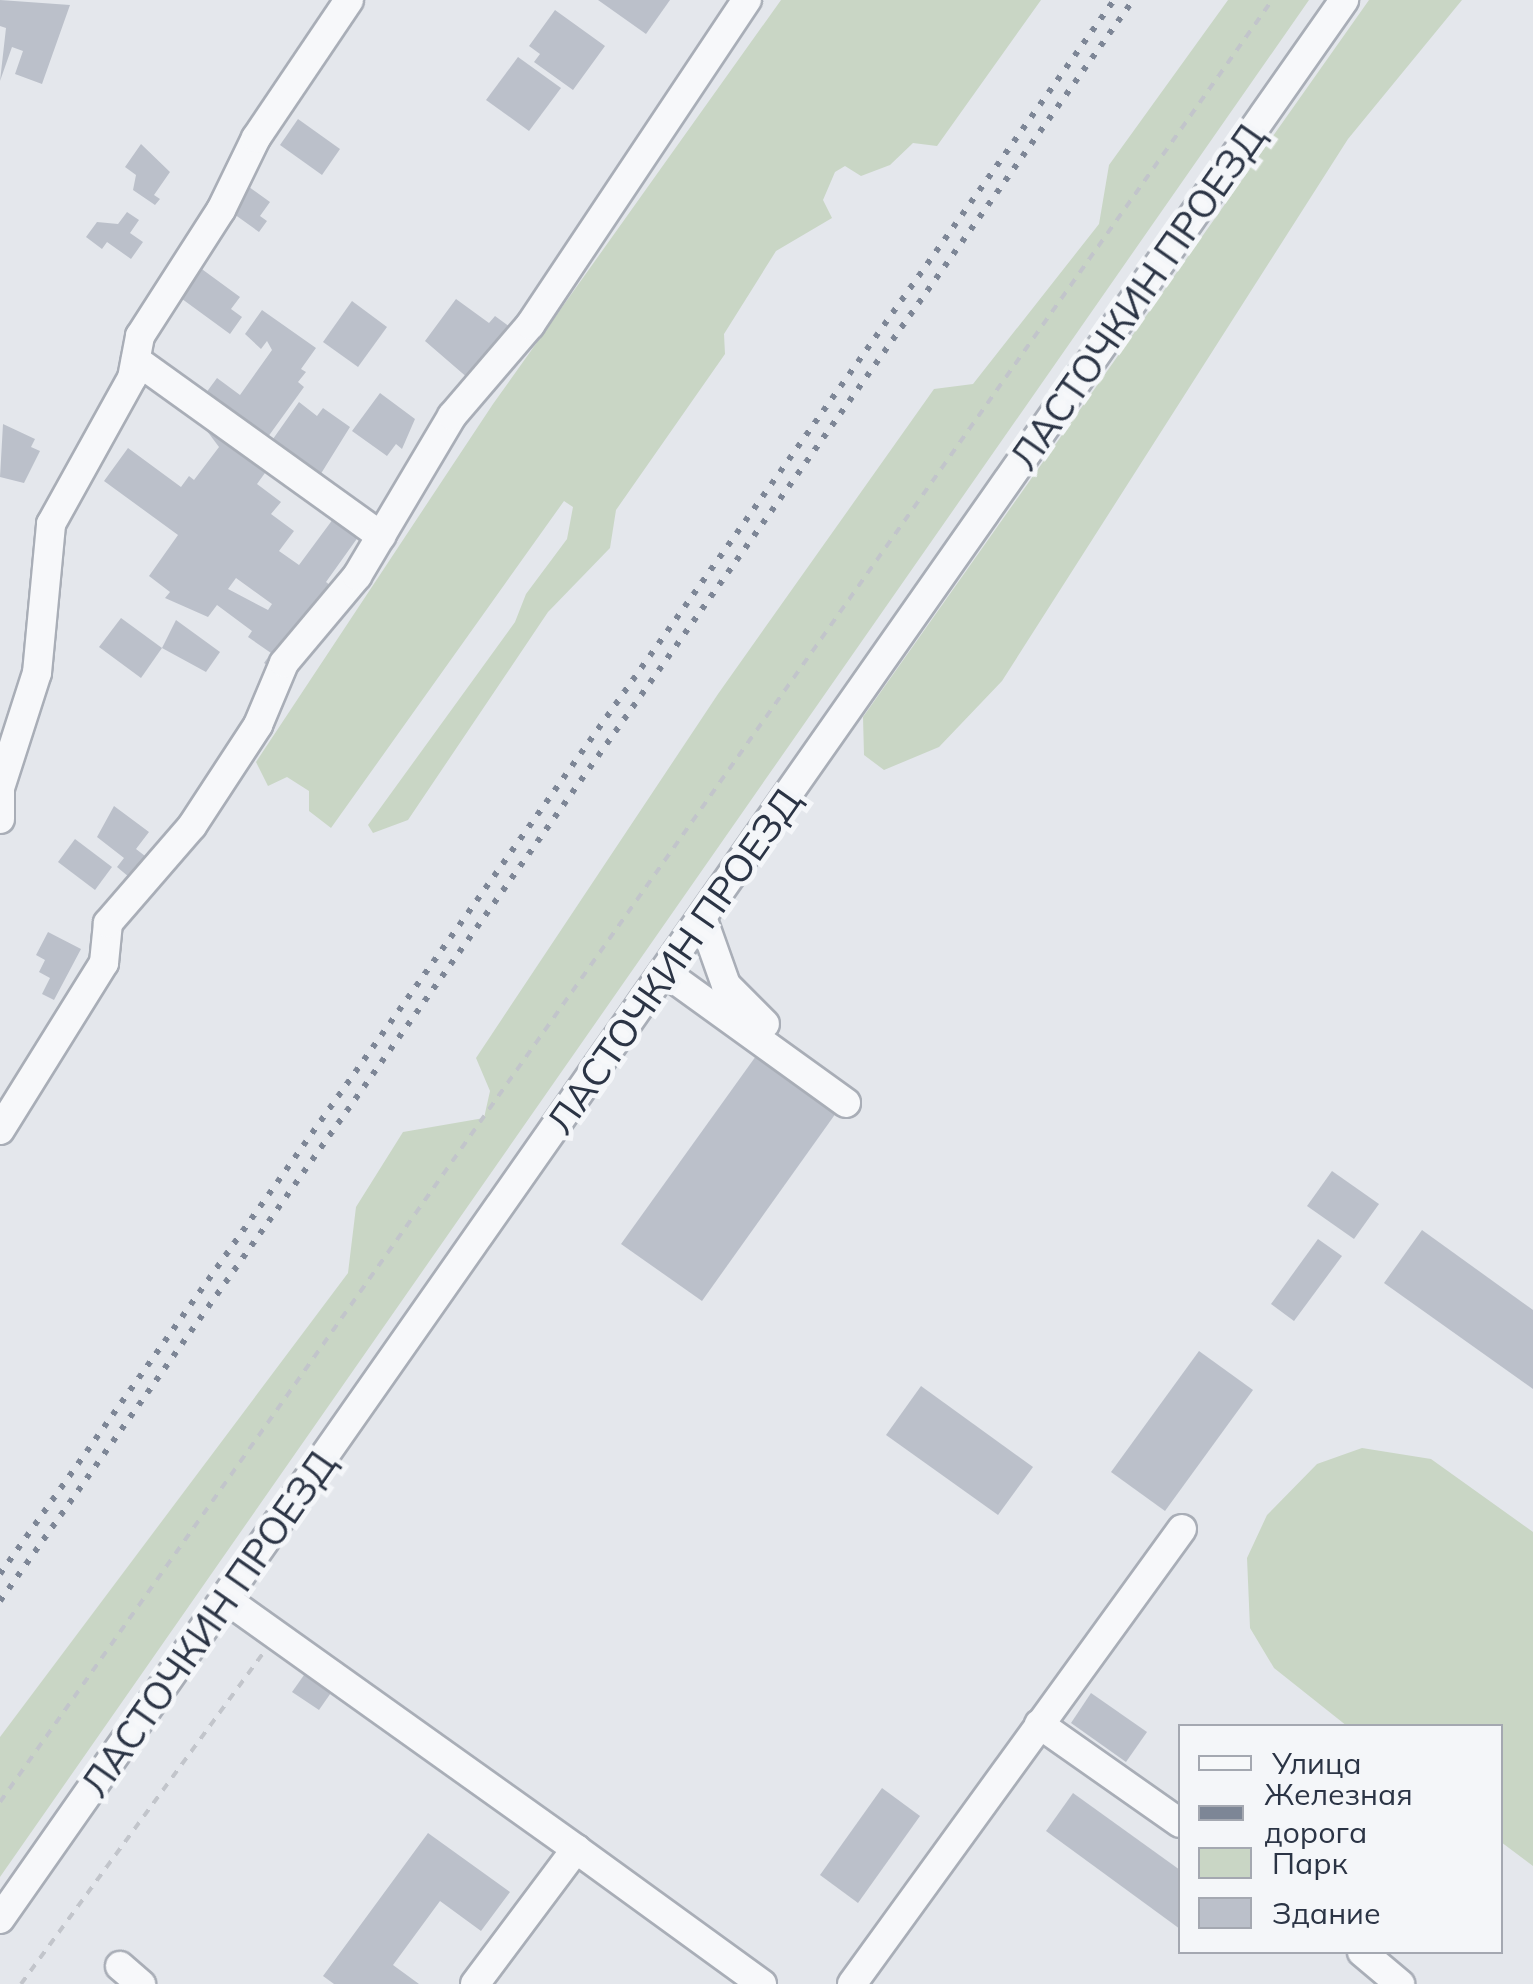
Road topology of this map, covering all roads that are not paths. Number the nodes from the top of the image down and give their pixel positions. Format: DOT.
graph roads {
  1 [pos="349,0"];
  2 [pos="747,0"];
  3 [pos="1344,0"];
  4 [pos="136,360"];
  5 [pos="381,536"];
  6 [pos="0,789"];
  7 [pos="0,819"];
  8 [pos="703,920"];
  9 [pos="666,974"];
  10 [pos="707,1004"];
  11 [pos="770,1028"];
  12 [pos="755,1052"];
  13 [pos="846,1103"];
  14 [pos="0,1130"];
  15 [pos="1182,1528"];
  16 [pos="227,1600"];
  17 [pos="1039,1724"];
  18 [pos="1178,1823"];
  19 [pos="576,1849"];
  20 [pos="0,1918"];
  21 [pos="1364,1954"];
  22 [pos="475,1984"];
  23 [pos="762,1984"];
  24 [pos="852,1984"];
  25 [pos="1400,1984"];
  1 -- 4 [label="street"];
  2 -- 5 [label="street"];
  3 -- 8 [label="street, ЛАСТОЧКИН ПРОЕЗД"];
  4 -- 5 [label="street"];
  4 -- 6 [label="street"];
  5 -- 14 [label="street"];
  6 -- 7 [label="street"];
  8 -- 9 [label="street, ЛАСТОЧКИН ПРОЕЗД"];
  8 -- 11 [label="street"];
  9 -- 10 [label="street"];
  9 -- 16 [label="street, ЛАСТОЧКИН ПРОЕЗД"];
  10 -- 12 [label="street"];
  10 -- 13 [label="street"];
  15 -- 17 [label="street"];
  16 -- 19 [label="street"];
  16 -- 20 [label="street, ЛАСТОЧКИН ПРОЕЗД"];
  17 -- 18 [label="street"];
  17 -- 24 [label="street"];
  19 -- 22 [label="street"];
  19 -- 23 [label="street"];
  21 -- 25 [label="street"];
}
